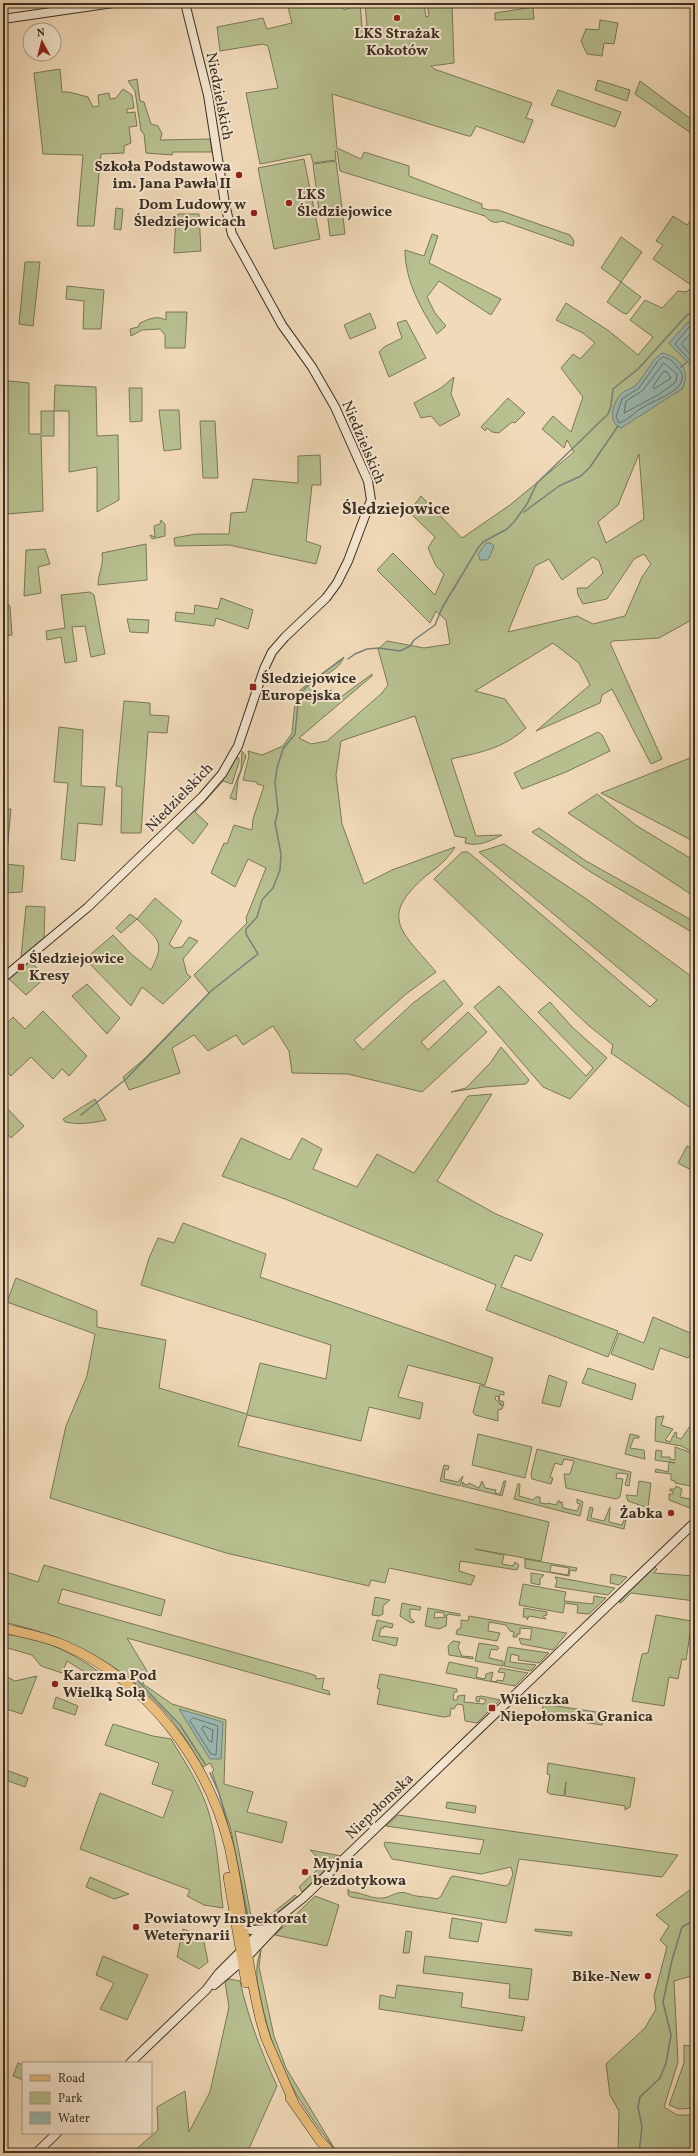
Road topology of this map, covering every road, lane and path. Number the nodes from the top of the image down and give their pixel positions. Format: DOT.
graph roads {
  1 [pos="113,3"];
  2 [pos="185,3"];
  3 [pos="3,19"];
  4 [pos="3,978"];
  5 [pos="3,1147"];
  6 [pos="3,1158"];
  7 [pos="695,1522"];
  8 [pos="3,1628"];
  9 [pos="218,1814"];
  10 [pos="289,1911"];
  11 [pos="242,1921"];
  12 [pos="266,1928"];
  13 [pos="260,1944"];
  14 [pos="244,1953"];
  15 [pos="248,1976"];
  16 [pos="224,1978"];
  17 [pos="206,1990"];
  18 [pos="131,2062"];
  19 [pos="56,2134"];
  20 [pos="36,2153"];
  21 [pos="332,2153"];
  1 -- 3 [label="street"];
  2 -- 4 [label="street, Niedzielskich"];
  5 -- 6 [label="street"];
  7 -- 10 [label="street, Niepołomska"];
  8 -- 9 [label="main road"];
  9 -- 11 [label="main road"];
  9 -- 14 [label="main road"];
  10 -- 12 [label="street, Niepołomska"];
  10 -- 13 [label="street, Niepołomska"];
  11 -- 12 [label="street"];
  11 -- 14 [label="main road"];
  12 -- 14 [label="street, Niepołomska"];
  13 -- 14 [label="street, Niepołomska"];
  13 -- 15 [label="street"];
  14 -- 15 [label="main road"];
  14 -- 16 [label="street, Niepołomska"];
  14 -- 17 [label="street, Niepołomska"];
  15 -- 16 [label="street"];
  15 -- 21 [label="main road"];
  16 -- 17 [label="street, Niepołomska"];
  17 -- 18 [label="street, Niepołomska"];
  19 -- 20 [label="street"];
}
